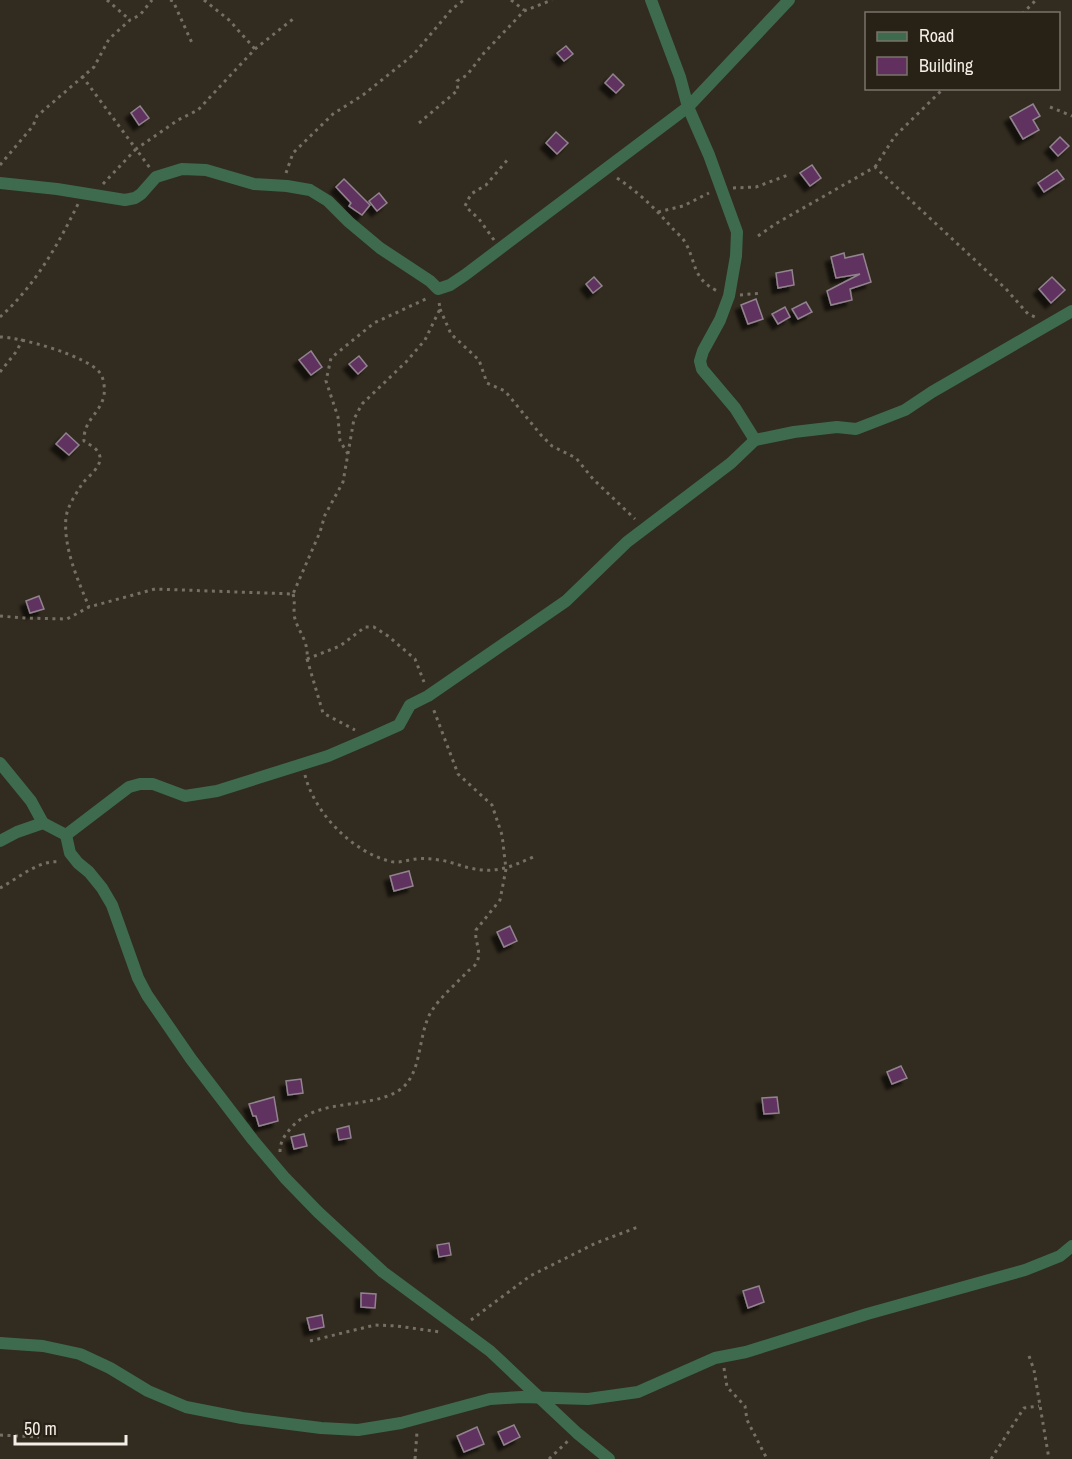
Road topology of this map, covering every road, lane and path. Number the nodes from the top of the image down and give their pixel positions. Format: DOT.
graph roads {
  1 [pos="107,0"];
  2 [pos="152,0"];
  3 [pos="170,0"];
  4 [pos="204,0"];
  5 [pos="464,0"];
  6 [pos="511,0"];
  7 [pos="552,0"];
  8 [pos="651,0"];
  9 [pos="789,0"];
  10 [pos="1036,0"];
  11 [pos="524,10"];
  12 [pos="1024,12"];
  13 [pos="293,19"];
  14 [pos="130,20"];
  15 [pos="192,44"];
  16 [pos="255,49"];
  17 [pos="82,76"];
  18 [pos="942,90"];
  19 [pos="688,107"];
  20 [pos="1050,107"];
  21 [pos="1072,116"];
  22 [pos="419,123"];
  23 [pos="136,149"];
  24 [pos="509,158"];
  25 [pos="0,165"];
  26 [pos="875,167"];
  27 [pos="605,170"];
  28 [pos="156,177"];
  29 [pos="0,183"];
  30 [pos="281,185"];
  31 [pos="93,195"];
  32 [pos="758,236"];
  33 [pos="500,249"];
  34 [pos="438,289"];
  35 [pos="762,293"];
  36 [pos="729,296"];
  37 [pos="440,309"];
  38 [pos="1072,311"];
  39 [pos="0,317"];
  40 [pos="1050,324"];
  41 [pos="0,337"];
  42 [pos="23,339"];
  43 [pos="0,372"];
  44 [pos="755,440"];
  45 [pos="349,455"];
  46 [pos="646,528"];
  47 [pos="293,594"];
  48 [pos="89,607"];
  49 [pos="0,616"];
  50 [pos="307,659"];
  51 [pos="428,696"];
  52 [pos="370,738"];
  53 [pos="0,763"];
  54 [pos="303,764"];
  55 [pos="43,823"];
  56 [pos="66,835"];
  57 [pos="0,841"];
  58 [pos="532,857"];
  59 [pos="78,863"];
  60 [pos="506,869"];
  61 [pos="0,888"];
  62 [pos="285,1178"];
  63 [pos="638,1227"];
  64 [pos="1072,1246"];
  65 [pos="460,1329"];
  66 [pos="441,1332"];
  67 [pos="310,1341"];
  68 [pos="0,1343"];
  69 [pos="1029,1356"];
  70 [pos="723,1357"];
  71 [pos="539,1399"];
  72 [pos="1039,1406"];
  73 [pos="422,1416"];
  74 [pos="577,1433"];
  75 [pos="0,1435"];
  76 [pos="39,1437"];
  77 [pos="415,1459"];
  78 [pos="549,1459"];
  79 [pos="609,1459"];
  80 [pos="767,1459"];
  81 [pos="991,1459"];
  82 [pos="1049,1459"];
  1 -- 14 [label="path"];
  2 -- 14 [label="path"];
  3 -- 15 [label="path"];
  4 -- 16 [label="path"];
  5 -- 30 [label="path"];
  6 -- 11 [label="path"];
  7 -- 11 [label="path"];
  8 -- 19 [label="street"];
  9 -- 19 [label="street"];
  10 -- 12 [label="path"];
  11 -- 22 [label="path"];
  13 -- 16 [label="path"];
  14 -- 17 [label="path"];
  16 -- 23 [label="path"];
  17 -- 23 [label="path"];
  17 -- 25 [label="path"];
  18 -- 26 [label="path"];
  19 -- 27 [label="street"];
  19 -- 36 [label="street"];
  20 -- 21 [label="path"];
  23 -- 28 [label="path"];
  23 -- 31 [label="path"];
  24 -- 33 [label="path"];
  26 -- 32 [label="path"];
  26 -- 40 [label="path"];
  27 -- 33 [label="street"];
  27 -- 36 [label="path"];
  28 -- 30 [label="street"];
  28 -- 31 [label="street"];
  29 -- 31 [label="street"];
  30 -- 34 [label="street"];
  31 -- 39 [label="path"];
  33 -- 34 [label="street"];
  34 -- 37 [label="path"];
  34 -- 45 [label="path"];
  35 -- 36 [label="path"];
  36 -- 44 [label="street"];
  37 -- 45 [label="path"];
  37 -- 46 [label="path"];
  38 -- 40 [label="street"];
  40 -- 44 [label="street"];
  41 -- 42 [label="path"];
  42 -- 43 [label="path"];
  42 -- 48 [label="path"];
  44 -- 46 [label="street"];
  45 -- 47 [label="path"];
  46 -- 51 [label="street"];
  47 -- 48 [label="path"];
  47 -- 50 [label="path"];
  48 -- 49 [label="path"];
  50 -- 51 [label="path"];
  50 -- 52 [label="path"];
  51 -- 52 [label="street"];
  51 -- 60 [label="path"];
  52 -- 54 [label="street"];
  53 -- 55 [label="street"];
  54 -- 56 [label="street"];
  54 -- 60 [label="path"];
  55 -- 56 [label="street"];
  55 -- 57 [label="street"];
  56 -- 59 [label="street"];
  58 -- 60 [label="path"];
  59 -- 61 [label="path"];
  59 -- 62 [label="street"];
  60 -- 62 [label="path"];
  62 -- 65 [label="street"];
  63 -- 65 [label="path"];
  64 -- 70 [label="street"];
  65 -- 71 [label="street"];
  66 -- 67 [label="path"];
  68 -- 73 [label="street"];
  69 -- 72 [label="path"];
  70 -- 71 [label="street"];
  70 -- 80 [label="path"];
  71 -- 73 [label="street"];
  71 -- 74 [label="street"];
  72 -- 81 [label="path"];
  72 -- 82 [label="path"];
  73 -- 77 [label="path"];
  74 -- 78 [label="path"];
  74 -- 79 [label="street"];
  75 -- 76 [label="path"];
}
